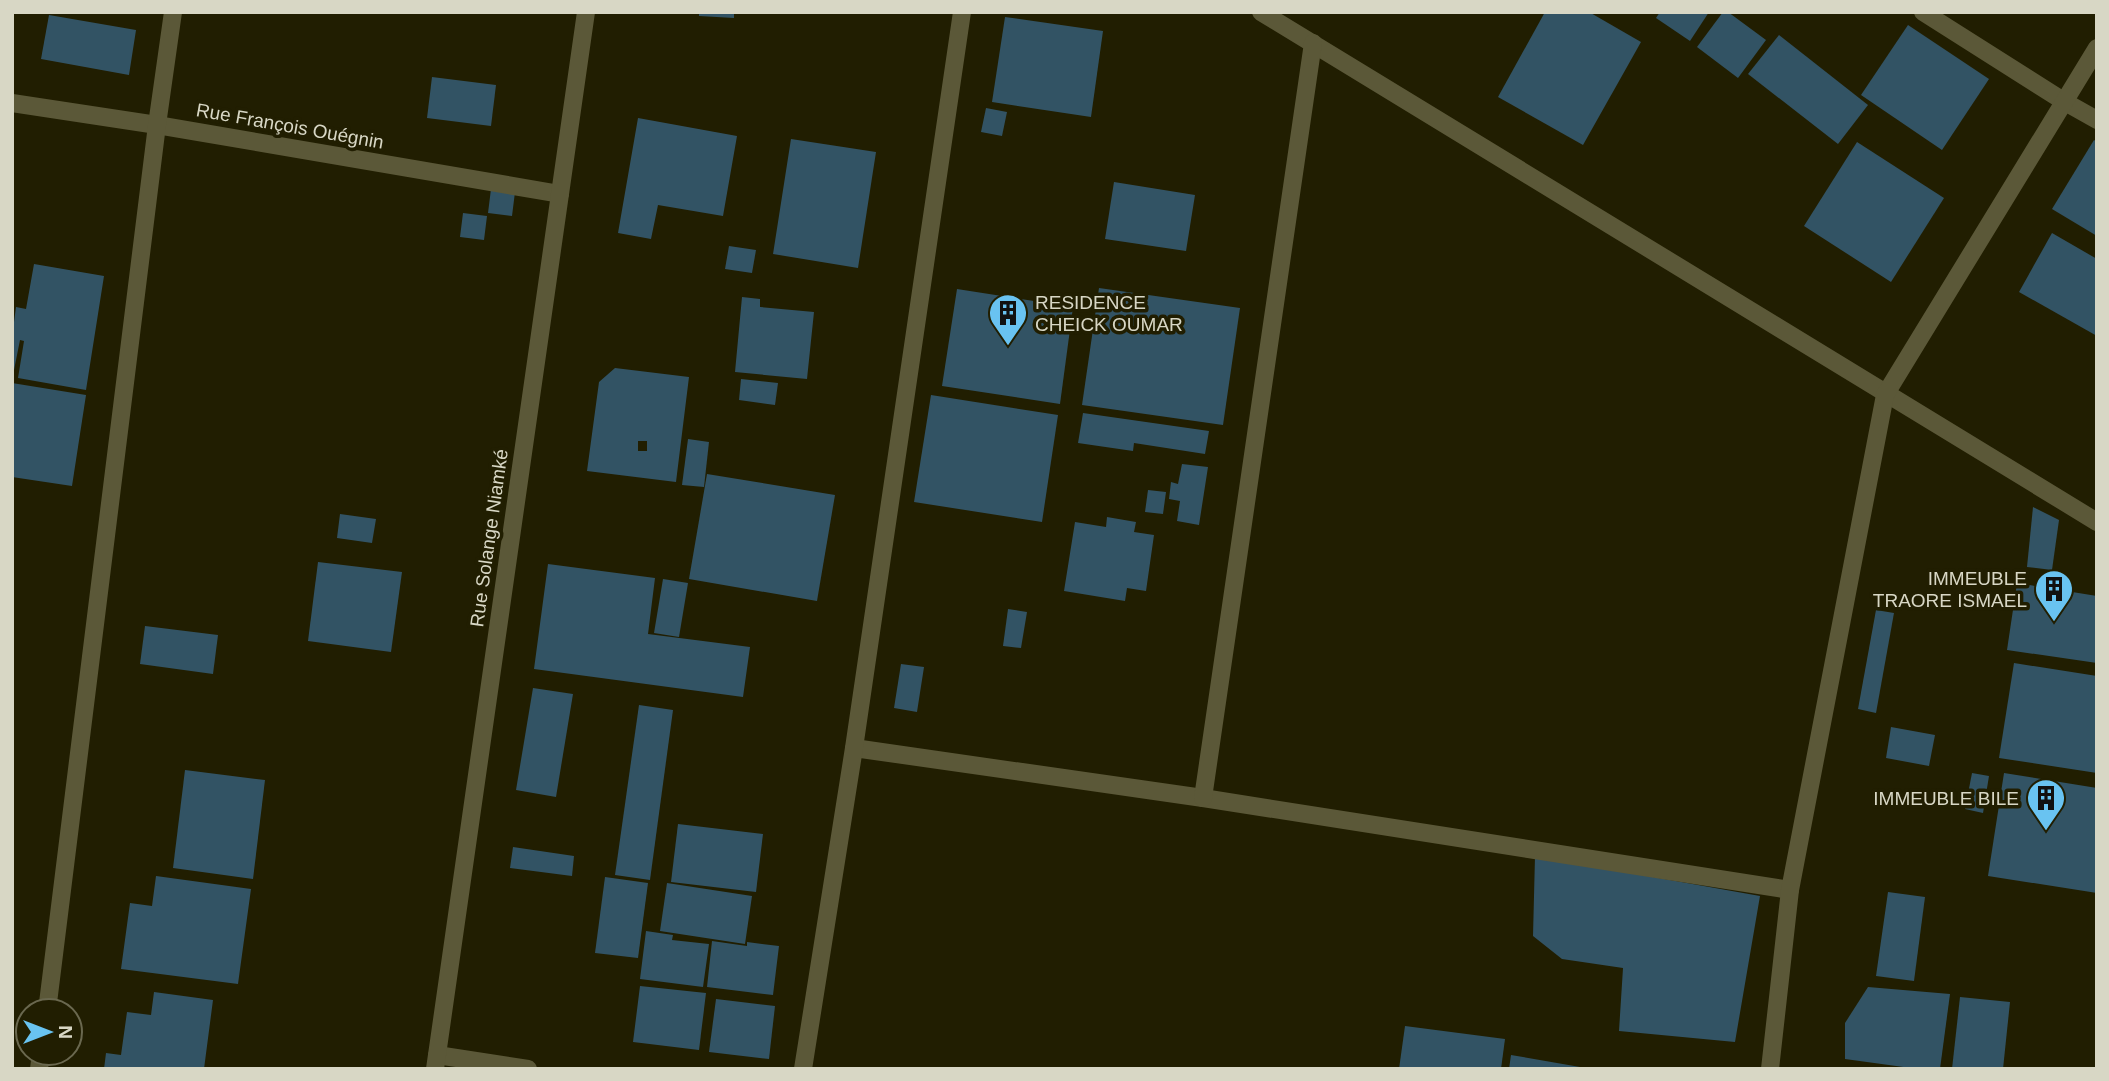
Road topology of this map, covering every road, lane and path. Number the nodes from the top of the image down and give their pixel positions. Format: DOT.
graph roads {
  1 [pos="173,12"];
  2 [pos="586,12"];
  3 [pos="962,12"];
  4 [pos="1261,12"];
  5 [pos="1923,12"];
  6 [pos="1313,43"];
  7 [pos="2097,48"];
  8 [pos="2065,102"];
  9 [pos="12,103"];
  10 [pos="2097,120"];
  11 [pos="157,125"];
  12 [pos="559,194"];
  13 [pos="1885,395"];
  14 [pos="2097,522"];
  15 [pos="854,748"];
  16 [pos="1203,798"];
  17 [pos="1790,890"];
  18 [pos="49,997"];
  19 [pos="436,1062"];
  20 [pos="528,1069"];
  21 [pos="803,1069"];
  22 [pos="1770,1069"];
  1 -- 11 [label="street"];
  2 -- 12 [label="street, Rue Solange Niamké"];
  3 -- 15 [label="street"];
  4 -- 6 [label="street"];
  5 -- 8 [label="street"];
  6 -- 13 [label="street"];
  6 -- 16 [label="street"];
  7 -- 8 [label="street"];
  8 -- 10 [label="street"];
  8 -- 13 [label="street"];
  9 -- 11 [label="street, Rue François Ouégnin"];
  11 -- 12 [label="street, Rue François Ouégnin"];
  11 -- 18 [label="street"];
  12 -- 19 [label="street, Rue Solange Niamké"];
  13 -- 14 [label="street"];
  13 -- 17 [label="street"];
  15 -- 16 [label="street"];
  15 -- 21 [label="street"];
  16 -- 17 [label="street"];
  17 -- 22 [label="street"];
  19 -- 20 [label="street"];
}
